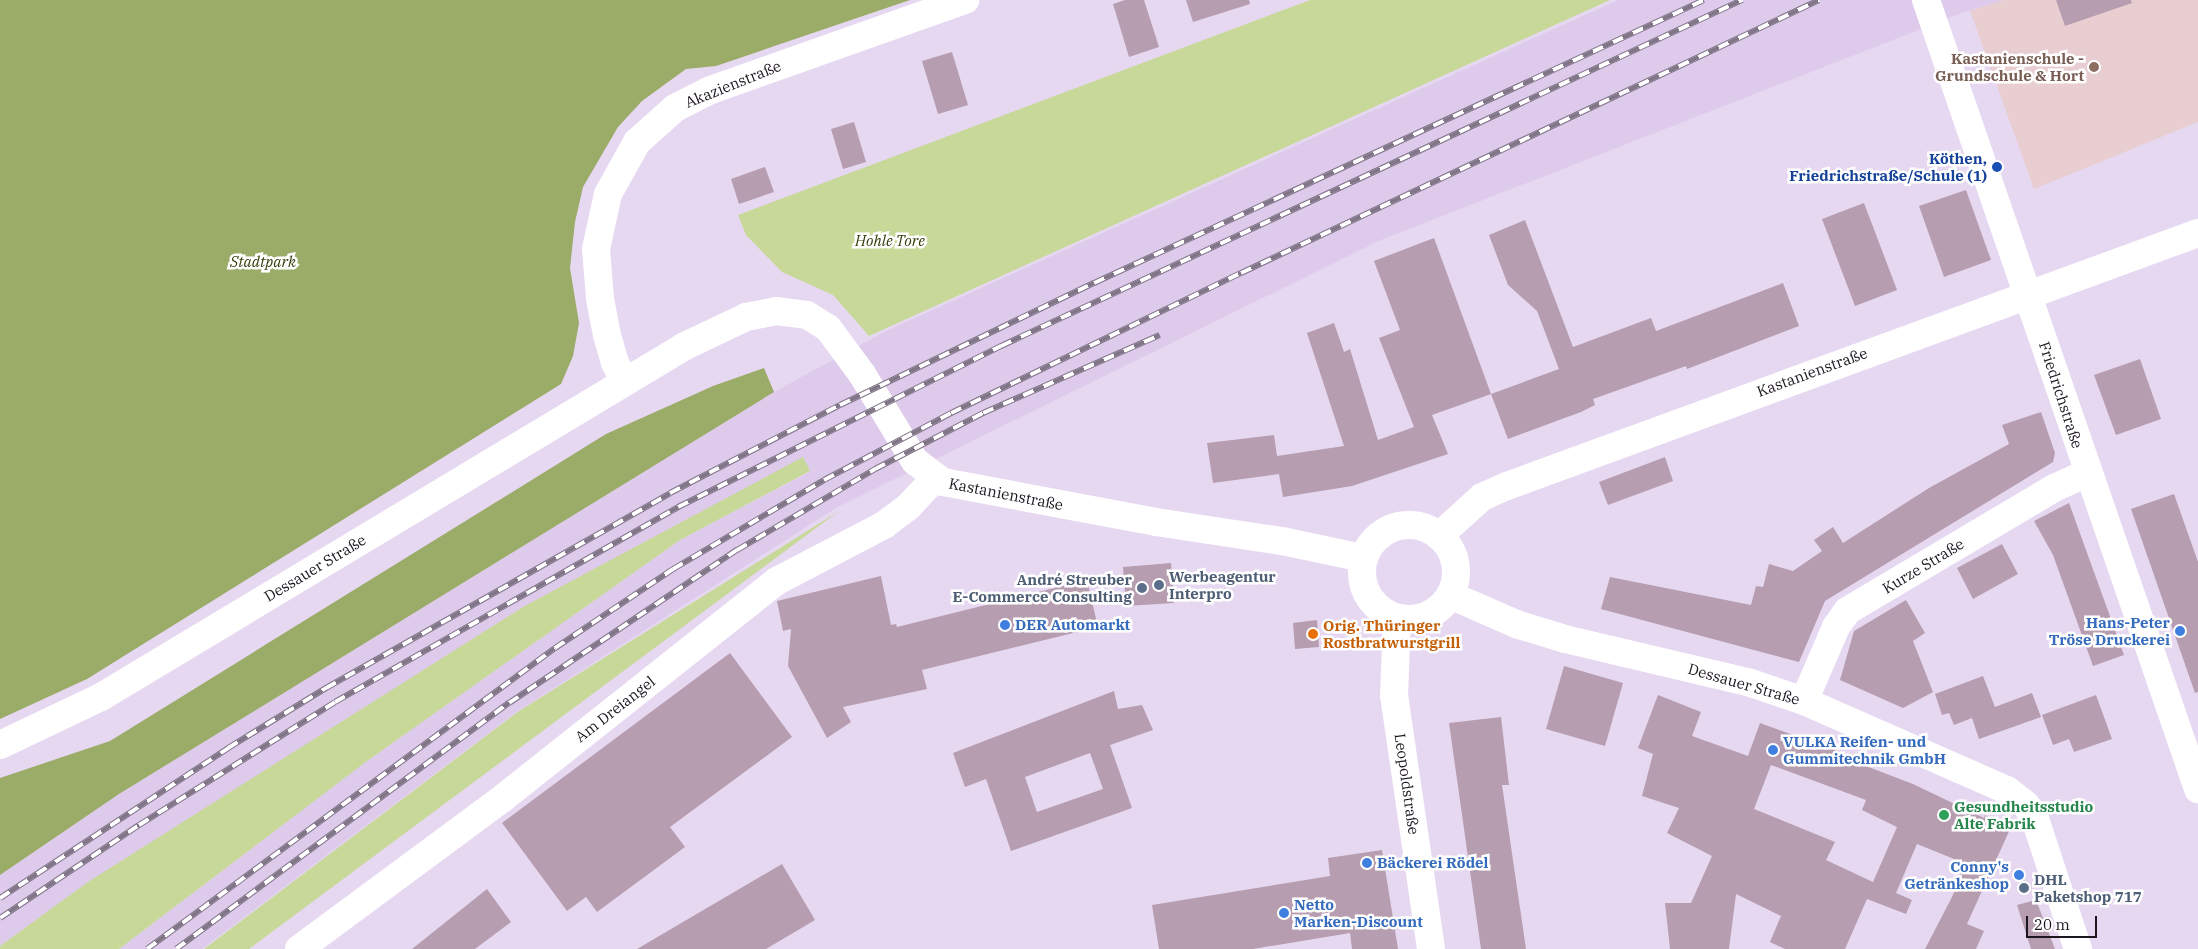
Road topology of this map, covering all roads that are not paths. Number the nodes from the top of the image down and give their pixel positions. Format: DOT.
graph roads {
  1 [pos="966,0"];
  2 [pos="1926,0"];
  3 [pos="2198,233"];
  4 [pos="2028,293"];
  5 [pos="625,381"];
  6 [pos="2086,474"];
  7 [pos="935,478"];
  8 [pos="1439,536"];
  9 [pos="1363,558"];
  10 [pos="1450,595"];
  11 [pos="1398,618"];
  12 [pos="1804,701"];
  13 [pos="0,745"];
  14 [pos="2198,789"];
  15 [pos="299,949"];
  16 [pos="1430,949"];
  17 [pos="2078,949"];
  1 -- 5 [label="street, Akazienstraße"];
  2 -- 4 [label="street, Friedrichstraße"];
  3 -- 4 [label="street, Kastanienstraße"];
  4 -- 6 [label="street, Friedrichstraße"];
  4 -- 8 [label="street, Kastanienstraße"];
  5 -- 7 [label="street, Kastanienstraße"];
  5 -- 13 [label="street, Dessauer Straße"];
  6 -- 12 [label="street, Kurze Straße"];
  6 -- 14 [label="street, Friedrichstraße"];
  7 -- 9 [label="street, Kastanienstraße"];
  7 -- 15 [label="street, Am Dreiangel"];
  8 -- 9 [label="street"];
  8 -- 10 [label="street"];
  9 -- 11 [label="street"];
  10 -- 11 [label="street"];
  10 -- 12 [label="street, Dessauer Straße"];
  11 -- 16 [label="street, Leopoldstraße"];
  12 -- 17 [label="street, Dessauer Straße"];
}
